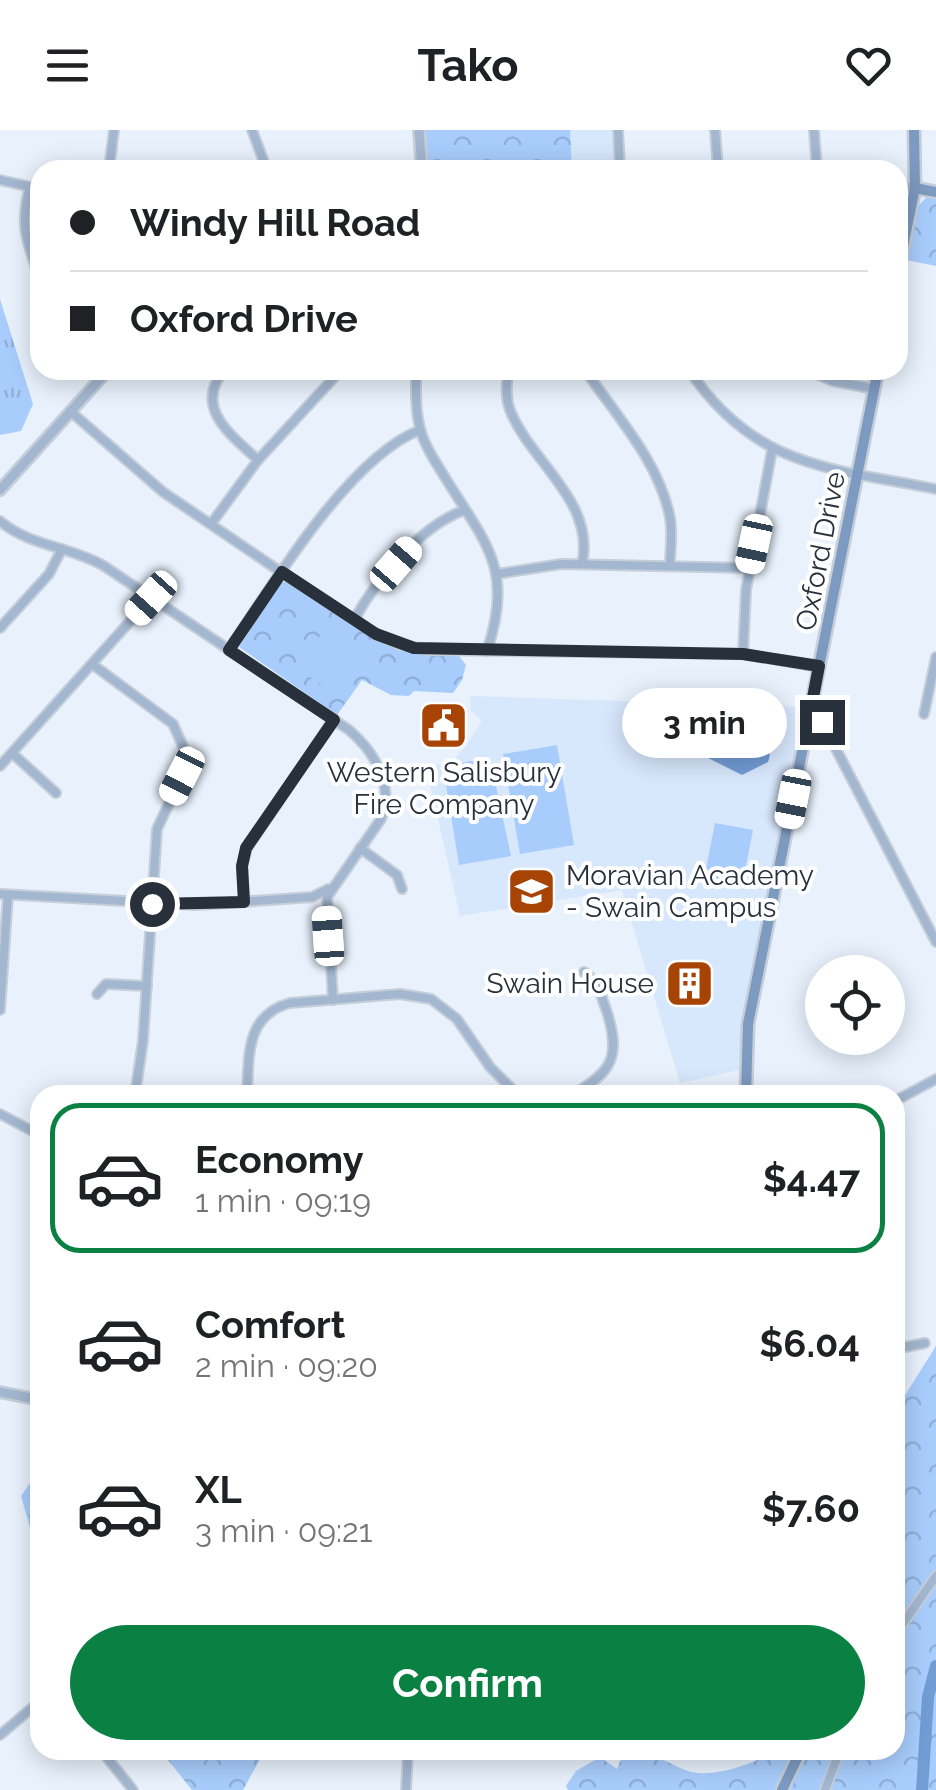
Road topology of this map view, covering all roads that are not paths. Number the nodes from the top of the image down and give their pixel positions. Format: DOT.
graph roads {
  1 [pos="114,130"];
  2 [pos="252,130"];
  3 [pos="419,130"];
  4 [pos="618,130"];
  5 [pos="715,130"];
  6 [pos="814,130"];
  7 [pos="914,130"];
  8 [pos="110,160"];
  9 [pos="263,160"];
  10 [pos="421,160"];
  11 [pos="620,160"];
  12 [pos="717,160"];
  13 [pos="816,160"];
  14 [pos="0,180"];
  15 [pos="30,186"];
  16 [pos="908,188"];
  17 [pos="915,188"];
  18 [pos="936,192"];
  19 [pos="908,222"];
  20 [pos="30,250"];
  21 [pos="99,380"];
  22 [pos="218,380"];
  23 [pos="332,380"];
  24 [pos="417,380"];
  25 [pos="508,380"];
  26 [pos="592,380"];
  27 [pos="697,380"];
  28 [pos="831,380"];
  29 [pos="876,380"];
  30 [pos="875,389"];
  31 [pos="70,412"];
  32 [pos="420,430"];
  33 [pos="772,450"];
  34 [pos="258,460"];
  35 [pos="858,474"];
  36 [pos="936,489"];
  37 [pos="0,490"];
  38 [pos="466,510"];
  39 [pos="0,521"];
  40 [pos="210,524"];
  41 [pos="62,549"];
  42 [pos="582,564"];
  43 [pos="670,565"];
  44 [pos="750,568"];
  45 [pos="282,572"];
  46 [pos="497,574"];
  47 [pos="151,598"];
  48 [pos="354,620"];
  49 [pos="0,628"];
  50 [pos="229,650"];
  51 [pos="487,650"];
  52 [pos="743,654"];
  53 [pos="936,657"];
  54 [pos="92,664"];
  55 [pos="819,666"];
  56 [pos="811,708"];
  57 [pos="924,714"];
  58 [pos="334,720"];
  59 [pos="12,753"];
  60 [pos="0,766"];
  61 [pos="56,793"];
  62 [pos="360,848"];
  63 [pos="332,886"];
  64 [pos="402,890"];
  65 [pos="4,895"];
  66 [pos="244,902"];
  67 [pos="152,904"];
  68 [pos="936,942"];
  69 [pos="584,972"];
  70 [pos="147,986"];
  71 [pos="97,994"];
  72 [pos="333,1000"];
  73 [pos="0,1010"];
  74 [pos="936,1079"];
  75 [pos="135,1085"];
  76 [pos="248,1085"];
  77 [pos="508,1085"];
  78 [pos="587,1085"];
  79 [pos="746,1085"];
  80 [pos="905,1096"];
  81 [pos="0,1114"];
  82 [pos="30,1130"];
  83 [pos="925,1343"];
  84 [pos="905,1347"];
  85 [pos="0,1392"];
  86 [pos="30,1398"];
  87 [pos="936,1576"];
  88 [pos="905,1620"];
  89 [pos="30,1710"];
  90 [pos="0,1735"];
  91 [pos="108,1760"];
  92 [pos="408,1760"];
  93 [pos="796,1760"];
  94 [pos="836,1760"];
  95 [pos="133,1790"];
  96 [pos="406,1790"];
  97 [pos="782,1790"];
  98 [pos="825,1790"];
  1 -- 8 [label="street"];
  2 -- 9 [label="street"];
  3 -- 10 [label="street"];
  4 -- 11 [label="street"];
  5 -- 12 [label="street"];
  6 -- 13 [label="street"];
  7 -- 17 [label="main road"];
  14 -- 15 [label="street"];
  15 -- 20 [label="street"];
  16 -- 17 [label="street"];
  17 -- 18 [label="main road"];
  17 -- 19 [label="main road"];
  21 -- 31 [label="street"];
  22 -- 34 [label="street"];
  23 -- 34 [label="street"];
  24 -- 32 [label="street"];
  25 -- 42 [label="street"];
  26 -- 43 [label="street"];
  27 -- 33 [label="street"];
  28 -- 30 [label="street"];
  29 -- 30 [label="main road, Oxford Drive"];
  30 -- 35 [label="main road, Oxford Drive"];
  31 -- 37 [label="street"];
  31 -- 40 [label="street"];
  32 -- 38 [label="street"];
  32 -- 45 [label="street"];
  33 -- 35 [label="street"];
  33 -- 44 [label="street"];
  34 -- 40 [label="street"];
  35 -- 36 [label="street"];
  35 -- 55 [label="main road, Oxford Drive"];
  38 -- 46 [label="street"];
  38 -- 48 [label="street"];
  39 -- 41 [label="street"];
  40 -- 45 [label="street"];
  41 -- 47 [label="street"];
  41 -- 49 [label="street"];
  42 -- 43 [label="street"];
  42 -- 46 [label="street"];
  43 -- 44 [label="street"];
  44 -- 52 [label="street"];
  45 -- 48 [label="street"];
  45 -- 50 [label="street"];
  46 -- 51 [label="street"];
  47 -- 50 [label="street"];
  47 -- 54 [label="street"];
  48 -- 51 [label="street"];
  50 -- 58 [label="street"];
  51 -- 52 [label="street"];
  52 -- 55 [label="street"];
  53 -- 57 [label="street"];
  54 -- 59 [label="street"];
  54 -- 67 [label="street"];
  55 -- 56 [label="main road, Oxford Drive"];
  56 -- 68 [label="street"];
  56 -- 79 [label="main road, Oxford Drive"];
  58 -- 62 [label="street"];
  58 -- 66 [label="street"];
  59 -- 60 [label="street"];
  59 -- 61 [label="street"];
  62 -- 63 [label="street"];
  62 -- 64 [label="street"];
  63 -- 66 [label="street"];
  63 -- 72 [label="street"];
  65 -- 67 [label="street"];
  65 -- 73 [label="street"];
  66 -- 67 [label="street"];
  67 -- 70 [label="street"];
  69 -- 78 [label="street"];
  70 -- 71 [label="street"];
  70 -- 75 [label="street"];
  72 -- 76 [label="street"];
  72 -- 77 [label="street"];
  74 -- 80 [label="street"];
  81 -- 82 [label="street"];
  83 -- 84 [label="street"];
  85 -- 86 [label="street"];
  87 -- 88 [label="street"];
  89 -- 90 [label="street"];
  91 -- 95 [label="street"];
  92 -- 96 [label="street"];
  93 -- 97 [label="main road"];
  94 -- 98 [label="street"];
}
